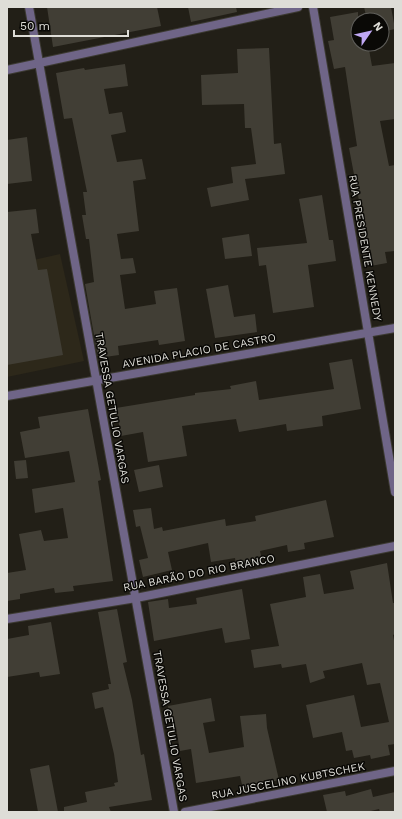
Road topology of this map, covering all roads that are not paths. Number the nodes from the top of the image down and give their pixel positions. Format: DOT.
graph roads {
  1 [pos="29,7"];
  2 [pos="298,7"];
  3 [pos="313,7"];
  4 [pos="38,63"];
  5 [pos="7,70"];
  6 [pos="395,328"];
  7 [pos="368,333"];
  8 [pos="95,379"];
  9 [pos="7,396"];
  10 [pos="395,492"];
  11 [pos="395,546"];
  12 [pos="136,598"];
  13 [pos="7,619"];
  14 [pos="395,771"];
  15 [pos="174,812"];
  16 [pos="185,812"];
  1 -- 4 [label="street, TRAVESSA GETULIO VARGAS"];
  2 -- 4 [label="street"];
  3 -- 7 [label="street, RUA PRESIDENTE KENNEDY"];
  4 -- 5 [label="street"];
  4 -- 8 [label="street, TRAVESSA GETULIO VARGAS"];
  6 -- 7 [label="street, AVENIDA PLACIO DE CASTRO"];
  7 -- 8 [label="street, AVENIDA PLACIO DE CASTRO"];
  7 -- 10 [label="street, RUA PRESIDENTE KENNEDY"];
  8 -- 9 [label="street, AVENIDA PLACIO DE CASTRO"];
  8 -- 12 [label="street, TRAVESSA GETULIO VARGAS"];
  11 -- 12 [label="street, RUA BARÃO DO RIO BRANCO"];
  12 -- 13 [label="street, RUA BARÃO DO RIO BRANCO"];
  12 -- 15 [label="street, TRAVESSA GETULIO VARGAS"];
  14 -- 16 [label="street, RUA JUSCELINO KUBTSCHEK"];
}
